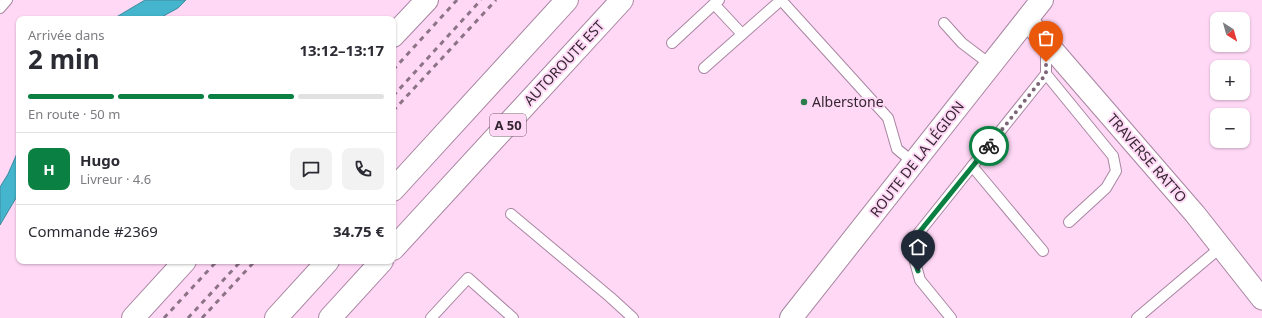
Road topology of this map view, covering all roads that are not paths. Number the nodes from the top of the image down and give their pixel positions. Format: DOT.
graph roads {
  1 [pos="7,0"];
  2 [pos="426,0"];
  3 [pos="567,0"];
  4 [pos="622,0"];
  5 [pos="781,0"];
  6 [pos="1042,0"];
  7 [pos="716,2"];
  8 [pos="0,8"];
  9 [pos="1027,20"];
  10 [pos="944,23"];
  11 [pos="396,33"];
  12 [pos="742,34"];
  13 [pos="1046,42"];
  14 [pos="672,43"];
  15 [pos="991,65"];
  16 [pos="704,68"];
  17 [pos="1046,74"];
  18 [pos="914,163"];
  19 [pos="972,166"];
  20 [pos="396,187"];
  21 [pos="510,214"];
  22 [pos="1069,222"];
  23 [pos="396,246"];
  24 [pos="1221,247"];
  25 [pos="1043,251"];
  26 [pos="182,264"];
  27 [pos="325,264"];
  28 [pos="379,264"];
  29 [pos="1262,299"];
  30 [pos="133,318"];
  31 [pos="276,318"];
  32 [pos="330,318"];
  33 [pos="431,318"];
  34 [pos="513,318"];
  35 [pos="634,318"];
  36 [pos="791,318"];
  37 [pos="951,318"];
  38 [pos="1137,318"];
  1 -- 8 [label="lane"];
  2 -- 11 [label="main road"];
  3 -- 20 [label="main road, A 50"];
  4 -- 23 [label="main road, AUTOROUTE EST / A 50"];
  5 -- 12 [label="lane"];
  5 -- 18 [label="lane"];
  6 -- 9 [label="main road, ROUTE DE LA LÉGION"];
  7 -- 12 [label="lane"];
  7 -- 14 [label="lane"];
  9 -- 13 [label="street, TRAVERSE RATTO"];
  9 -- 15 [label="main road, ROUTE DE LA LÉGION"];
  10 -- 15 [label="lane"];
  12 -- 16 [label="lane"];
  13 -- 17 [label="lane"];
  13 -- 24 [label="street, TRAVERSE RATTO"];
  15 -- 18 [label="main road, ROUTE DE LA LÉGION"];
  17 -- 19 [label="lane"];
  17 -- 22 [label="lane"];
  18 -- 36 [label="main road, ROUTE DE LA LÉGION"];
  19 -- 25 [label="lane"];
  19 -- 37 [label="lane"];
  21 -- 35 [label="lane"];
  24 -- 29 [label="street, TRAVERSE RATTO"];
  24 -- 38 [label="lane"];
  26 -- 30 [label="main road"];
  27 -- 31 [label="main road"];
  28 -- 32 [label="main road"];
  33 -- 34 [label="lane"];
}
